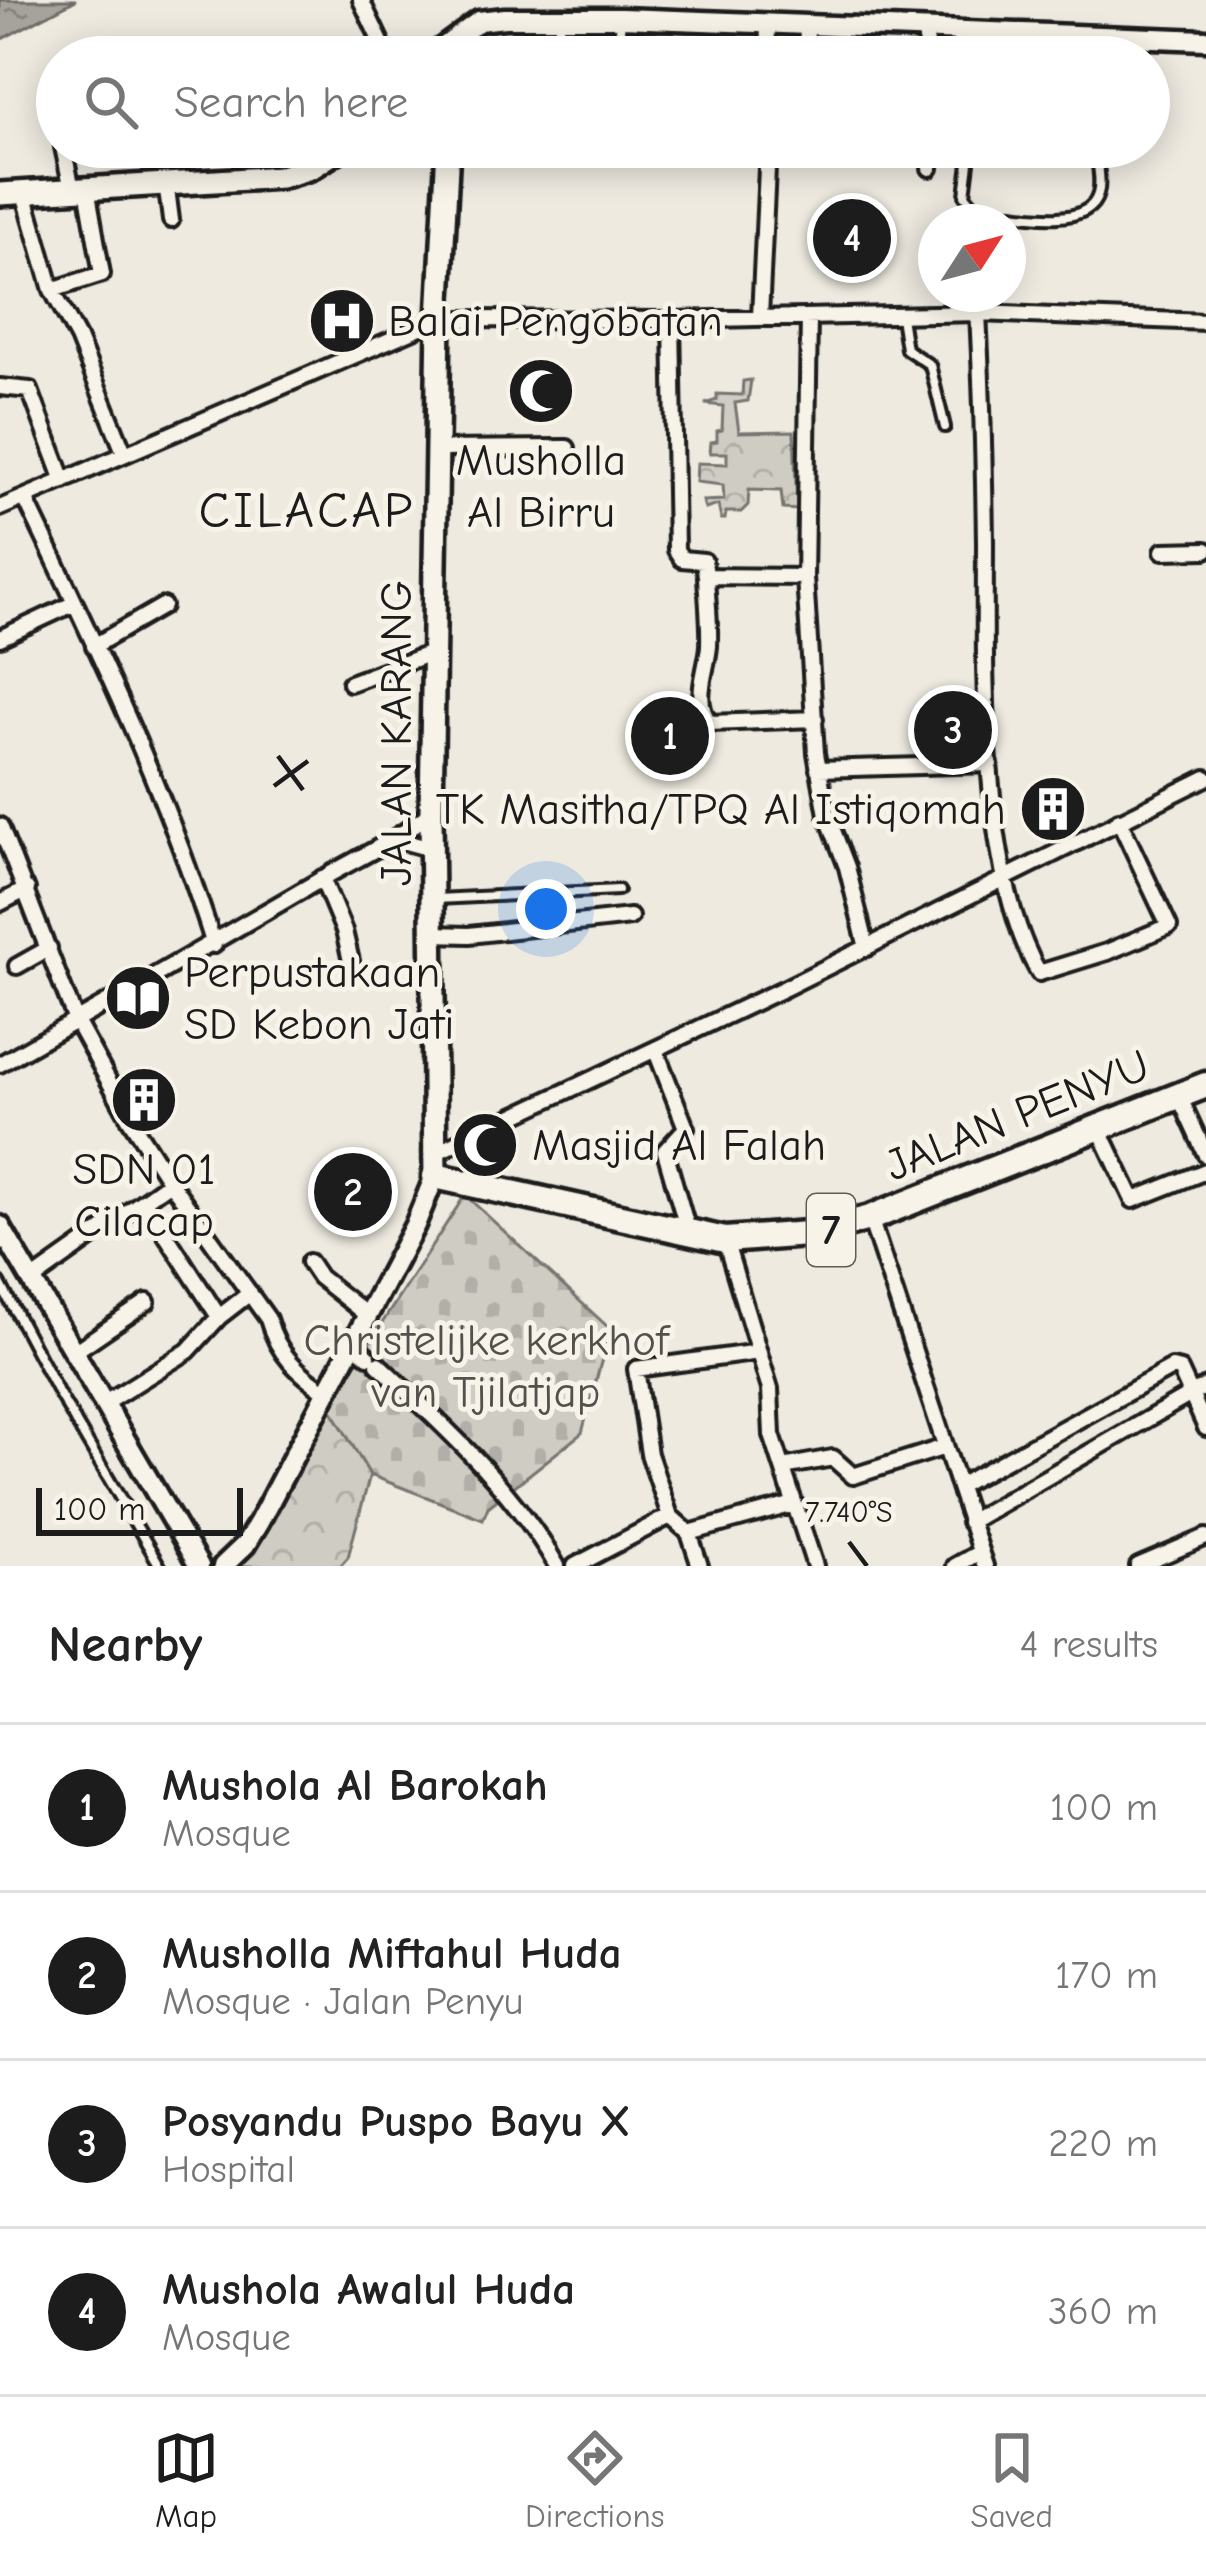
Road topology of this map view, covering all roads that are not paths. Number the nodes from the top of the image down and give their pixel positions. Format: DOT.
graph roads {
  1 [pos="361,0"];
  2 [pos="768,26"];
  3 [pos="807,27"];
  4 [pos="465,28"];
  5 [pos="924,30"];
  6 [pos="956,31"];
  7 [pos="378,36"];
  8 [pos="455,36"];
  9 [pos="461,36"];
  10 [pos="768,36"];
  11 [pos="807,36"];
  12 [pos="925,36"];
  13 [pos="957,36"];
  14 [pos="995,36"];
  15 [pos="1206,40"];
  16 [pos="1170,42"];
  17 [pos="72,168"];
  18 [pos="311,168"];
  19 [pos="447,168"];
  20 [pos="767,168"];
  21 [pos="968,168"];
  22 [pos="1096,168"];
  23 [pos="166,182"];
  24 [pos="80,188"];
  25 [pos="24,193"];
  26 [pos="0,194"];
  27 [pos="171,220"];
  28 [pos="52,290"];
  29 [pos="978,313"];
  30 [pos="901,315"];
  31 [pos="760,317"];
  32 [pos="809,317"];
  33 [pos="439,319"];
  34 [pos="671,320"];
  35 [pos="1206,322"];
  36 [pos="0,387"];
  37 [pos="945,427"];
  38 [pos="567,448"];
  39 [pos="439,449"];
  40 [pos="124,452"];
  41 [pos="64,481"];
  42 [pos="25,498"];
  43 [pos="0,508"];
  44 [pos="1206,550"];
  45 [pos="1163,551"];
  46 [pos="706,576"];
  47 [pos="805,577"];
  48 [pos="75,603"];
  49 [pos="163,606"];
  50 [pos="0,638"];
  51 [pos="94,646"];
  52 [pos="434,652"];
  53 [pos="350,683"];
  54 [pos="814,719"];
  55 [pos="990,764"];
  56 [pos="818,769"];
  57 [pos="1206,778"];
  58 [pos="431,812"];
  59 [pos="1119,820"];
  60 [pos="0,826"];
  61 [pos="398,840"];
  62 [pos="431,849"];
  63 [pos="322,878"];
  64 [pos="1005,878"];
  65 [pos="27,889"];
  66 [pos="618,890"];
  67 [pos="435,899"];
  68 [pos="0,903"];
  69 [pos="630,917"];
  70 [pos="433,934"];
  71 [pos="214,945"];
  72 [pos="867,947"];
  73 [pos="49,948"];
  74 [pos="351,961"];
  75 [pos="16,966"];
  76 [pos="76,1021"];
  77 [pos="656,1051"];
  78 [pos="0,1064"];
  79 [pos="1206,1084"];
  80 [pos="1179,1096"];
  81 [pos="1098,1126"];
  82 [pos="1206,1155"];
  83 [pos="436,1164"];
  84 [pos="1206,1171"];
  85 [pos="170,1182"];
  86 [pos="144,1201"];
  87 [pos="871,1218"];
  88 [pos="0,1226"];
  89 [pos="689,1234"];
  90 [pos="725,1240"];
  91 [pos="309,1262"];
  92 [pos="32,1280"];
  93 [pos="0,1283"];
  94 [pos="250,1293"];
  95 [pos="147,1302"];
  96 [pos="368,1316"];
  97 [pos="219,1317"];
  98 [pos="74,1352"];
  99 [pos="759,1352"];
  100 [pos="367,1355"];
  101 [pos="1206,1386"];
  102 [pos="328,1393"];
  103 [pos="1191,1394"];
  104 [pos="105,1403"];
  105 [pos="1206,1429"];
  106 [pos="945,1447"];
  107 [pos="782,1467"];
  108 [pos="959,1486"];
  109 [pos="794,1504"];
  110 [pos="670,1516"];
  111 [pos="969,1522"];
  112 [pos="689,1533"];
  113 [pos="1206,1537"];
  114 [pos="983,1559"];
  115 [pos="160,1566"];
  116 [pos="199,1566"];
  117 [pos="223,1566"];
  118 [pos="557,1566"];
  119 [pos="575,1566"];
  120 [pos="700,1566"];
  121 [pos="814,1566"];
  122 [pos="955,1566"];
  123 [pos="1138,1566"];
  1 -- 7 [label="street"];
  2 -- 3 [label="street"];
  2 -- 4 [label="street"];
  2 -- 10 [label="street"];
  3 -- 5 [label="street"];
  3 -- 11 [label="street"];
  4 -- 8 [label="street"];
  4 -- 9 [label="street"];
  5 -- 6 [label="street"];
  5 -- 12 [label="street"];
  6 -- 13 [label="lane"];
  6 -- 14 [label="street"];
  15 -- 16 [label="street"];
  17 -- 24 [label="street"];
  18 -- 23 [label="main road"];
  19 -- 33 [label="main road, JALAN KARANG"];
  20 -- 31 [label="street"];
  21 -- 22 [label="lane"];
  23 -- 24 [label="main road"];
  23 -- 27 [label="street"];
  24 -- 25 [label="main road"];
  24 -- 28 [label="street"];
  25 -- 26 [label="main road"];
  25 -- 28 [label="street"];
  28 -- 40 [label="street"];
  29 -- 30 [label="street"];
  29 -- 35 [label="street"];
  29 -- 55 [label="street"];
  30 -- 32 [label="street"];
  30 -- 37 [label="lane"];
  31 -- 32 [label="street"];
  31 -- 34 [label="street"];
  32 -- 47 [label="street"];
  33 -- 34 [label="street"];
  33 -- 39 [label="main road, JALAN KARANG"];
  33 -- 40 [label="street"];
  34 -- 46 [label="street"];
  36 -- 41 [label="street"];
  38 -- 39 [label="street"];
  39 -- 52 [label="main road, JALAN KARANG"];
  40 -- 41 [label="street"];
  41 -- 42 [label="street"];
  42 -- 43 [label="street"];
  42 -- 48 [label="street"];
  44 -- 45 [label="street"];
  46 -- 47 [label="street"];
  46 -- 54 [label="street"];
  47 -- 54 [label="street"];
  48 -- 50 [label="street"];
  48 -- 51 [label="street"];
  49 -- 51 [label="street"];
  51 -- 71 [label="street"];
  52 -- 53 [label="street"];
  52 -- 58 [label="main road, JALAN KARANG"];
  54 -- 56 [label="street"];
  55 -- 56 [label="street"];
  55 -- 64 [label="street"];
  56 -- 72 [label="street"];
  57 -- 59 [label="street"];
  58 -- 61 [label="street"];
  58 -- 62 [label="main road, JALAN KARANG"];
  59 -- 64 [label="street"];
  59 -- 64 [label="street"];
  60 -- 65 [label="street"];
  61 -- 62 [label="street"];
  61 -- 63 [label="street"];
  62 -- 67 [label="main road, JALAN KARANG"];
  63 -- 71 [label="street"];
  63 -- 74 [label="street"];
  64 -- 72 [label="street"];
  65 -- 68 [label="street"];
  65 -- 73 [label="street"];
  66 -- 67 [label="lane"];
  67 -- 70 [label="main road, JALAN KARANG"];
  69 -- 70 [label="street"];
  70 -- 83 [label="main road, JALAN KARANG"];
  71 -- 76 [label="street"];
  72 -- 77 [label="street"];
  73 -- 75 [label="street"];
  73 -- 76 [label="street"];
  76 -- 78 [label="street"];
  76 -- 85 [label="street"];
  77 -- 83 [label="street"];
  77 -- 89 [label="street"];
  79 -- 80 [label="highway, JALAN PENYU / 7"];
  80 -- 81 [label="highway, JALAN PENYU / 7"];
  80 -- 82 [label="street"];
  81 -- 84 [label="street"];
  81 -- 87 [label="highway, JALAN PENYU / 7"];
  83 -- 89 [label="highway, JALAN PENYU / 7"];
  83 -- 96 [label="street"];
  85 -- 86 [label="street"];
  85 -- 94 [label="street"];
  86 -- 92 [label="street"];
  86 -- 97 [label="street"];
  87 -- 90 [label="highway, JALAN PENYU / 7"];
  87 -- 106 [label="street"];
  88 -- 92 [label="street"];
  89 -- 90 [label="highway, JALAN PENYU / 7"];
  90 -- 99 [label="street"];
  91 -- 96 [label="street"];
  92 -- 98 [label="street"];
  93 -- 115 [label="lane"];
  94 -- 97 [label="street"];
  94 -- 102 [label="street"];
  95 -- 98 [label="street"];
  96 -- 100 [label="street"];
  97 -- 104 [label="street"];
  98 -- 104 [label="street"];
  99 -- 107 [label="street"];
  99 -- 110 [label="street"];
  100 -- 102 [label="street"];
  100 -- 118 [label="street"];
  101 -- 103 [label="street"];
  102 -- 117 [label="street"];
  103 -- 105 [label="street"];
  103 -- 108 [label="street"];
  103 -- 111 [label="street"];
  104 -- 116 [label="street"];
  106 -- 107 [label="street"];
  106 -- 108 [label="street"];
  107 -- 109 [label="street"];
  108 -- 111 [label="street"];
  109 -- 112 [label="street"];
  109 -- 121 [label="street"];
  110 -- 112 [label="street"];
  110 -- 119 [label="street"];
  111 -- 114 [label="street"];
  112 -- 120 [label="street"];
  113 -- 123 [label="street"];
  114 -- 122 [label="street"];
}
